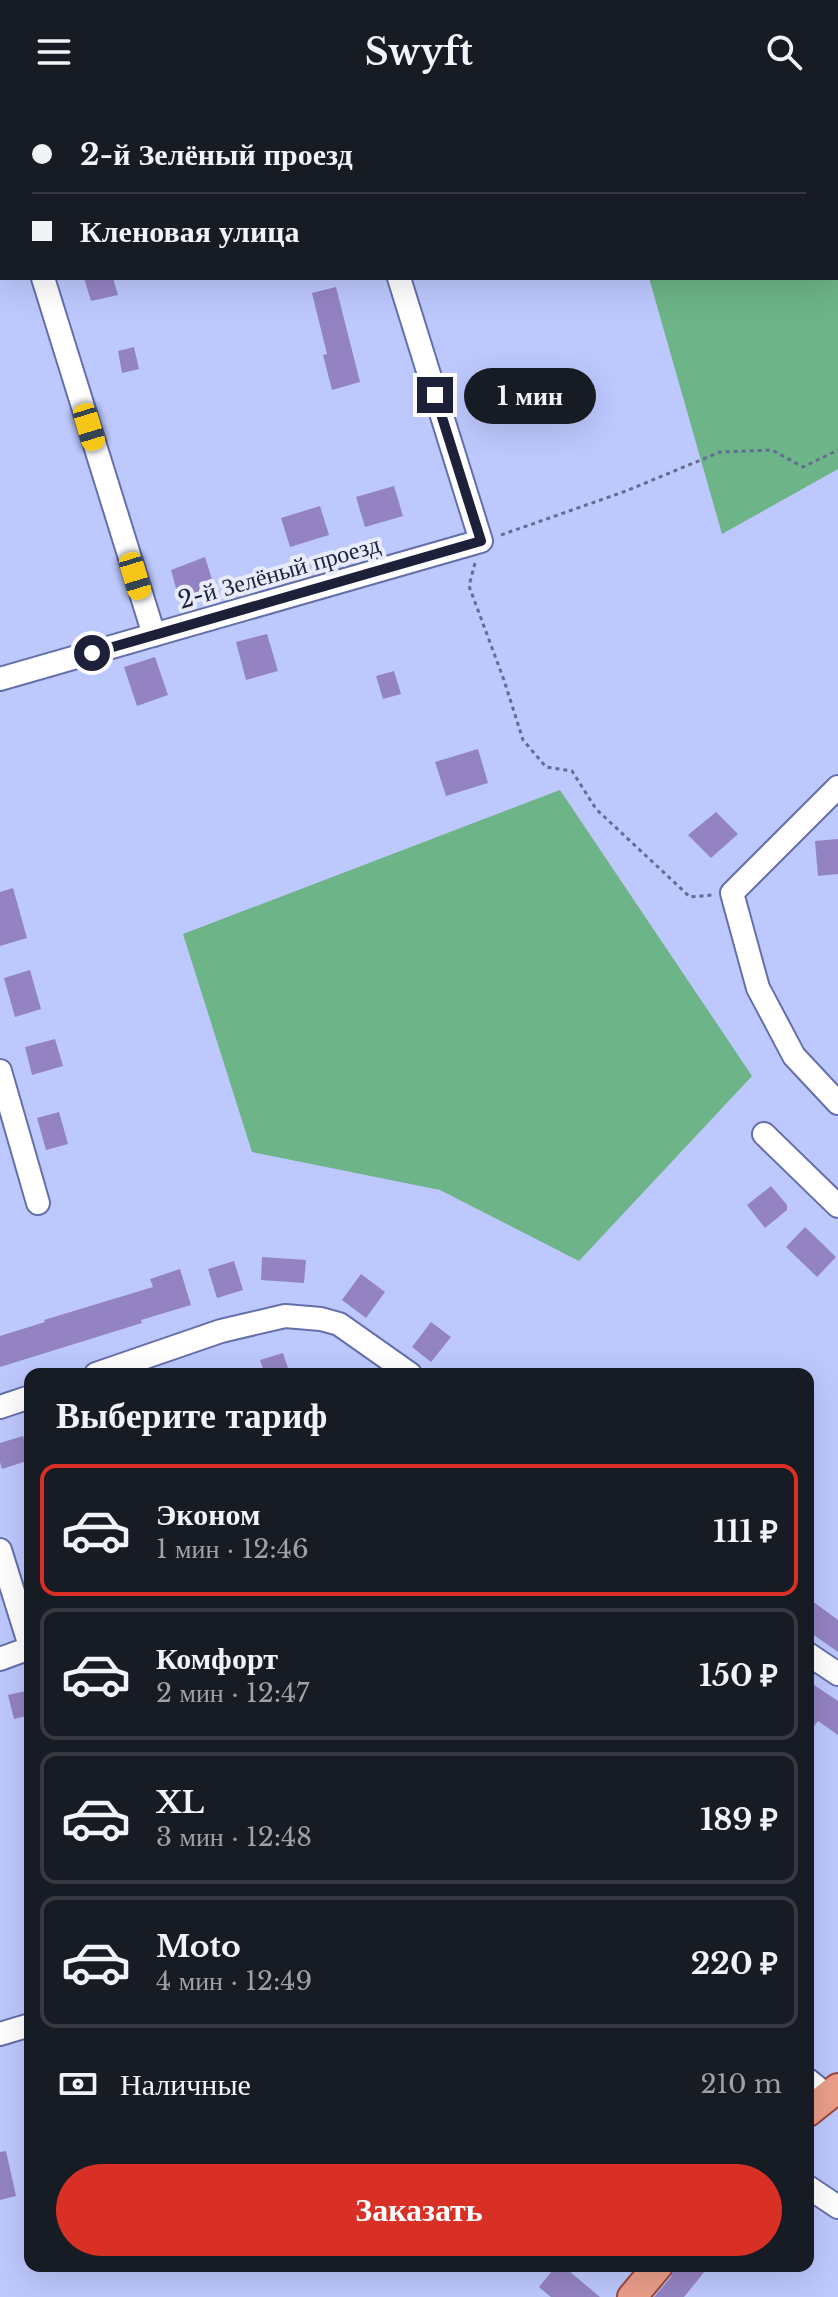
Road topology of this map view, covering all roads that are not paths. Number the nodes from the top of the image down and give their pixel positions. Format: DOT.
graph roads {
  1 [pos="44,280"];
  2 [pos="400,280"];
  3 [pos="154,635"];
  4 [pos="0,679"];
  5 [pos="838,787"];
  6 [pos="0,1071"];
  7 [pos="838,1103"];
  8 [pos="764,1134"];
  9 [pos="38,1203"];
  10 [pos="838,1206"];
  11 [pos="113,1368"];
  12 [pos="401,1368"];
  13 [pos="24,1399"];
  14 [pos="0,1407"];
  15 [pos="0,1550"];
  16 [pos="24,1628"];
  17 [pos="24,1649"];
  18 [pos="814,1658"];
  19 [pos="0,1659"];
  20 [pos="838,1674"];
  21 [pos="24,2027"];
  22 [pos="0,2034"];
  23 [pos="814,2191"];
  24 [pos="838,2207"];
  25 [pos="653,2272"];
  26 [pos="632,2297"];
  1 -- 3 [label="street"];
  2 -- 3 [label="street, 2-й Зелёный проезд"];
  3 -- 4 [label="street, 2-й Зелёный проезд"];
  5 -- 7 [label="street"];
  6 -- 9 [label="street"];
  8 -- 10 [label="street"];
  11 -- 12 [label="street"];
  13 -- 14 [label="street"];
  15 -- 16 [label="street"];
  17 -- 19 [label="street"];
  18 -- 20 [label="street"];
  21 -- 22 [label="street"];
  23 -- 24 [label="street"];
  25 -- 26 [label="main road"];
}
